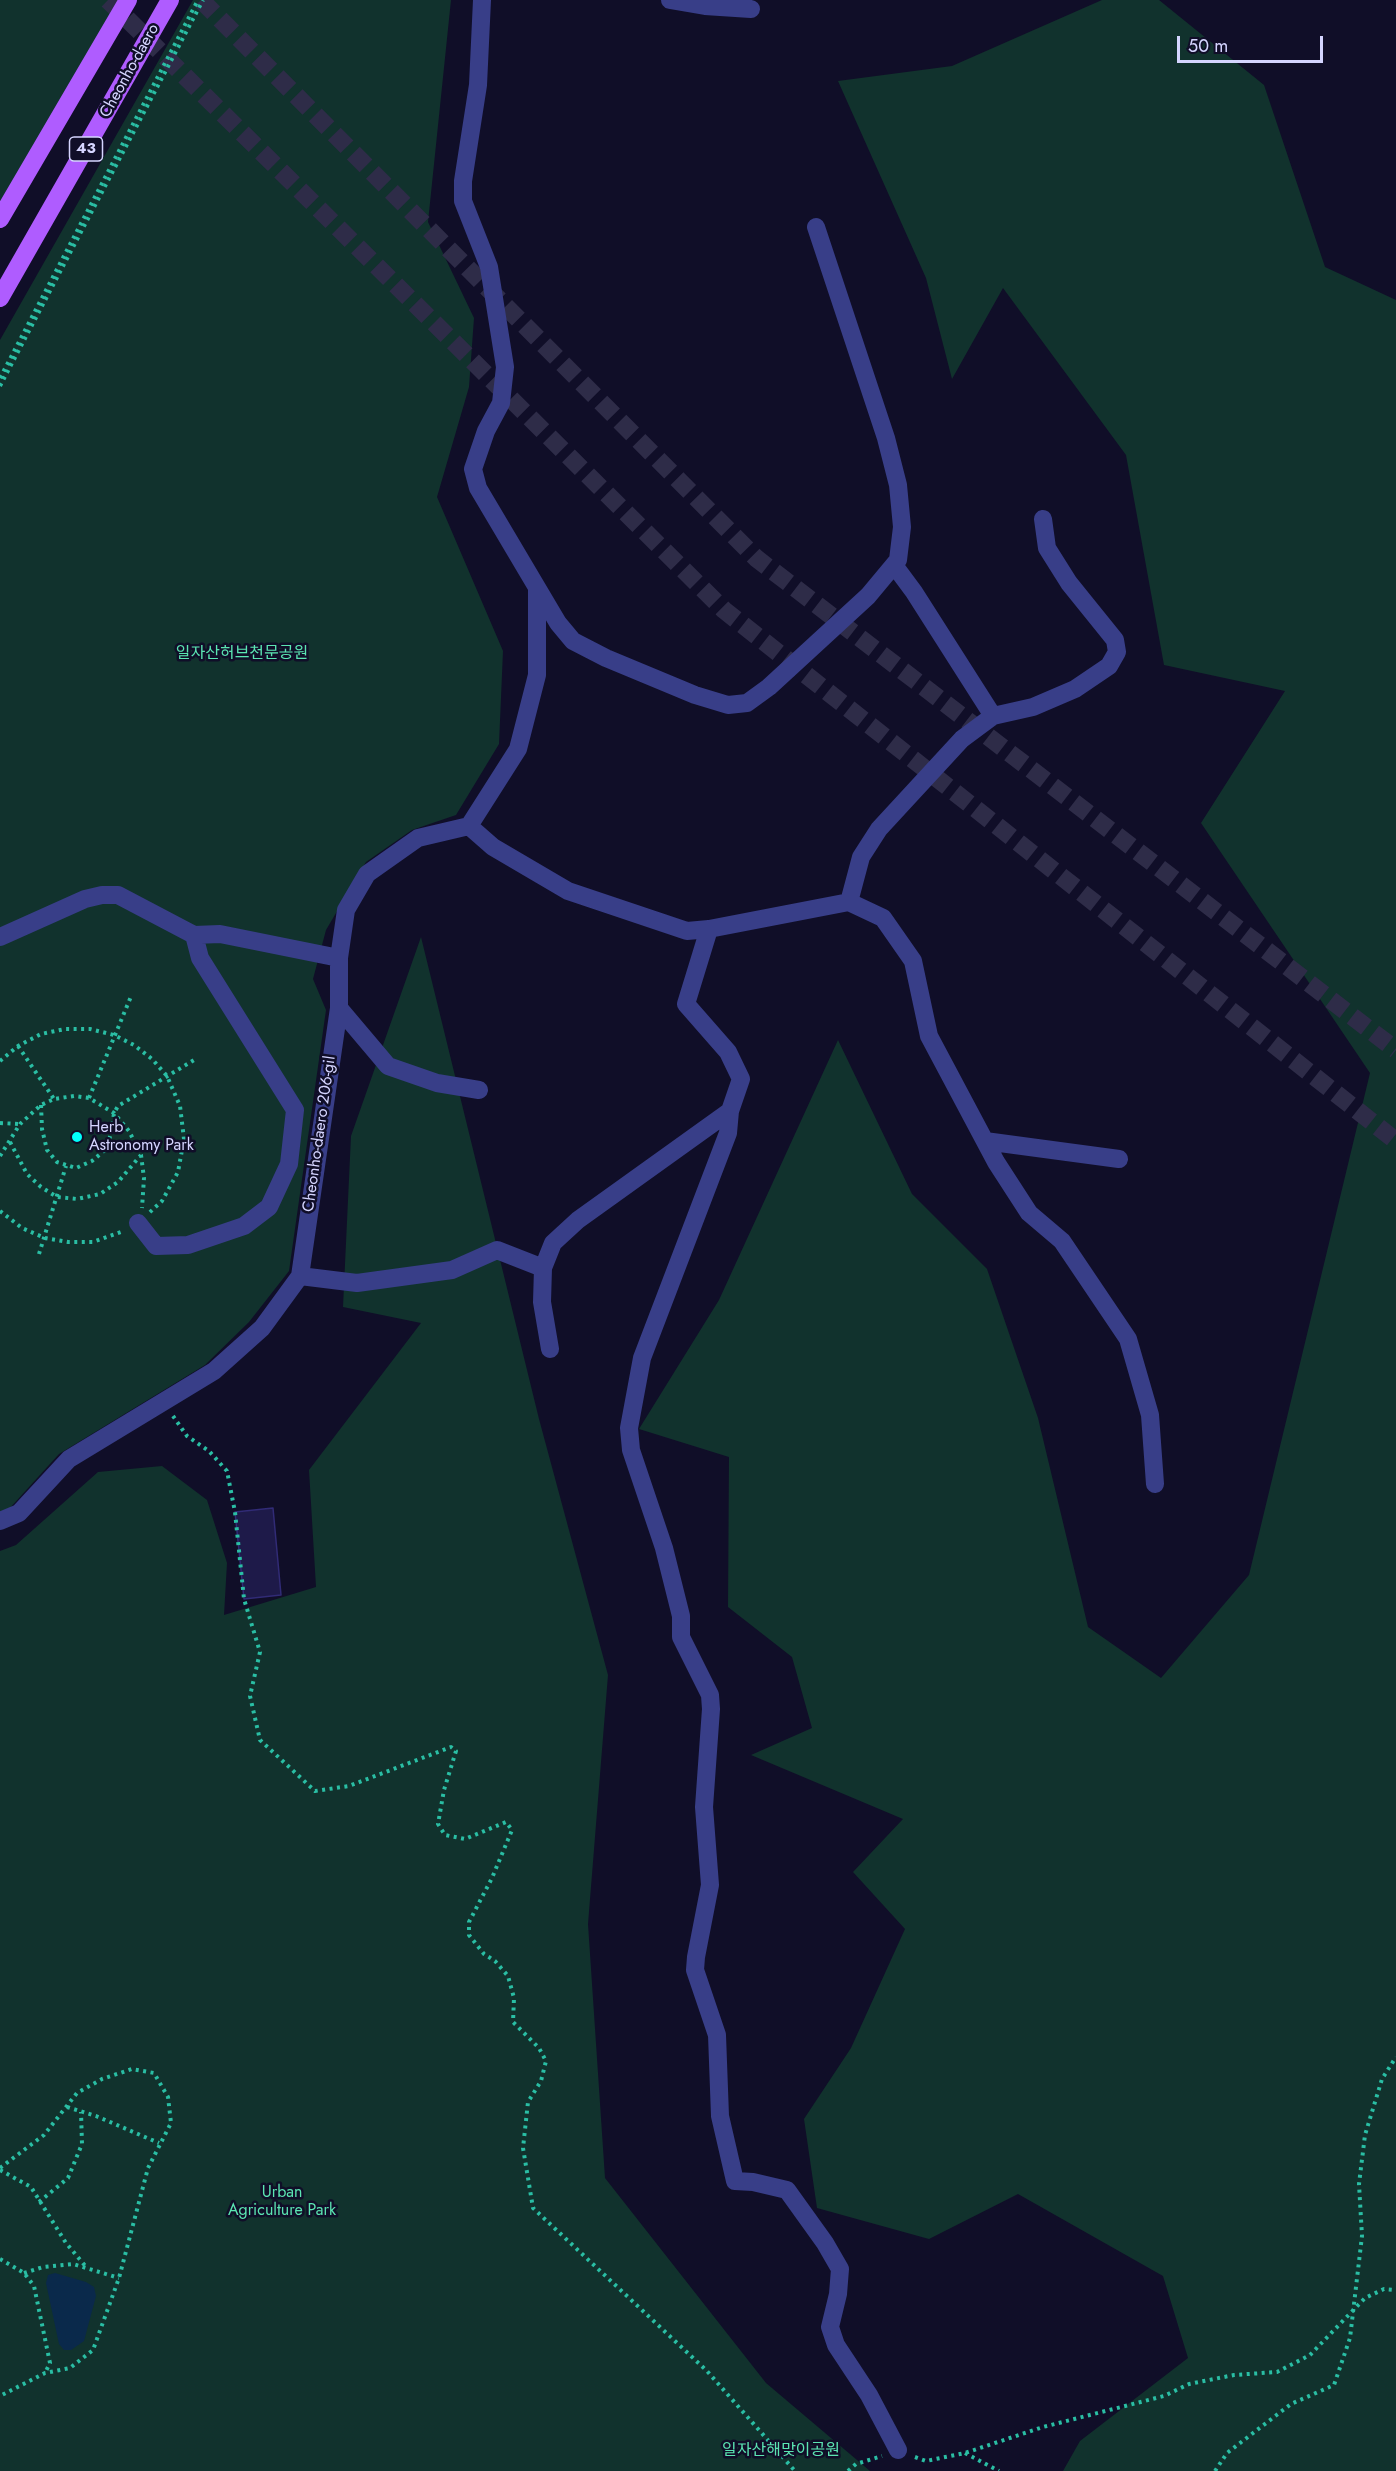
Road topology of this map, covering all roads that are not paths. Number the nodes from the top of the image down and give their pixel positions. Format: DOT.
graph roads {
  1 [pos="128,0"];
  2 [pos="170,0"];
  3 [pos="482,0"];
  4 [pos="670,0"];
  5 [pos="751,9"];
  6 [pos="0,219"];
  7 [pos="816,227"];
  8 [pos="0,298"];
  9 [pos="1043,519"];
  10 [pos="894,565"];
  11 [pos="537,588"];
  12 [pos="993,716"];
  13 [pos="470,826"];
  14 [pos="849,902"];
  15 [pos="709,929"];
  16 [pos="194,934"];
  17 [pos="0,938"];
  18 [pos="339,958"];
  19 [pos="339,1008"];
  20 [pos="479,1090"];
  21 [pos="730,1111"];
  22 [pos="985,1141"];
  23 [pos="1119,1160"];
  24 [pos="138,1223"];
  25 [pos="543,1268"];
  26 [pos="300,1276"];
  27 [pos="550,1349"];
  28 [pos="1155,1484"];
  29 [pos="0,1521"];
  30 [pos="898,2450"];
  1 -- 6 [label="main road, 43"];
  2 -- 8 [label="main road, Cheonho-daero / 43"];
  3 -- 11 [label="street"];
  4 -- 5 [label="street"];
  7 -- 10 [label="street"];
  9 -- 12 [label="street"];
  10 -- 11 [label="street"];
  10 -- 12 [label="street"];
  11 -- 13 [label="street"];
  12 -- 14 [label="street"];
  13 -- 15 [label="street"];
  13 -- 18 [label="street, Cheonho-daero 206-gil"];
  14 -- 15 [label="street"];
  14 -- 22 [label="street"];
  15 -- 21 [label="street"];
  16 -- 17 [label="street"];
  16 -- 18 [label="street"];
  16 -- 24 [label="street"];
  18 -- 19 [label="street, Cheonho-daero 206-gil"];
  19 -- 20 [label="street"];
  19 -- 26 [label="street, Cheonho-daero 206-gil"];
  21 -- 25 [label="street"];
  21 -- 30 [label="street"];
  22 -- 23 [label="street"];
  22 -- 28 [label="street"];
  25 -- 26 [label="street"];
  25 -- 27 [label="street"];
  26 -- 29 [label="street, Cheonho-daero 206-gil"];
}
